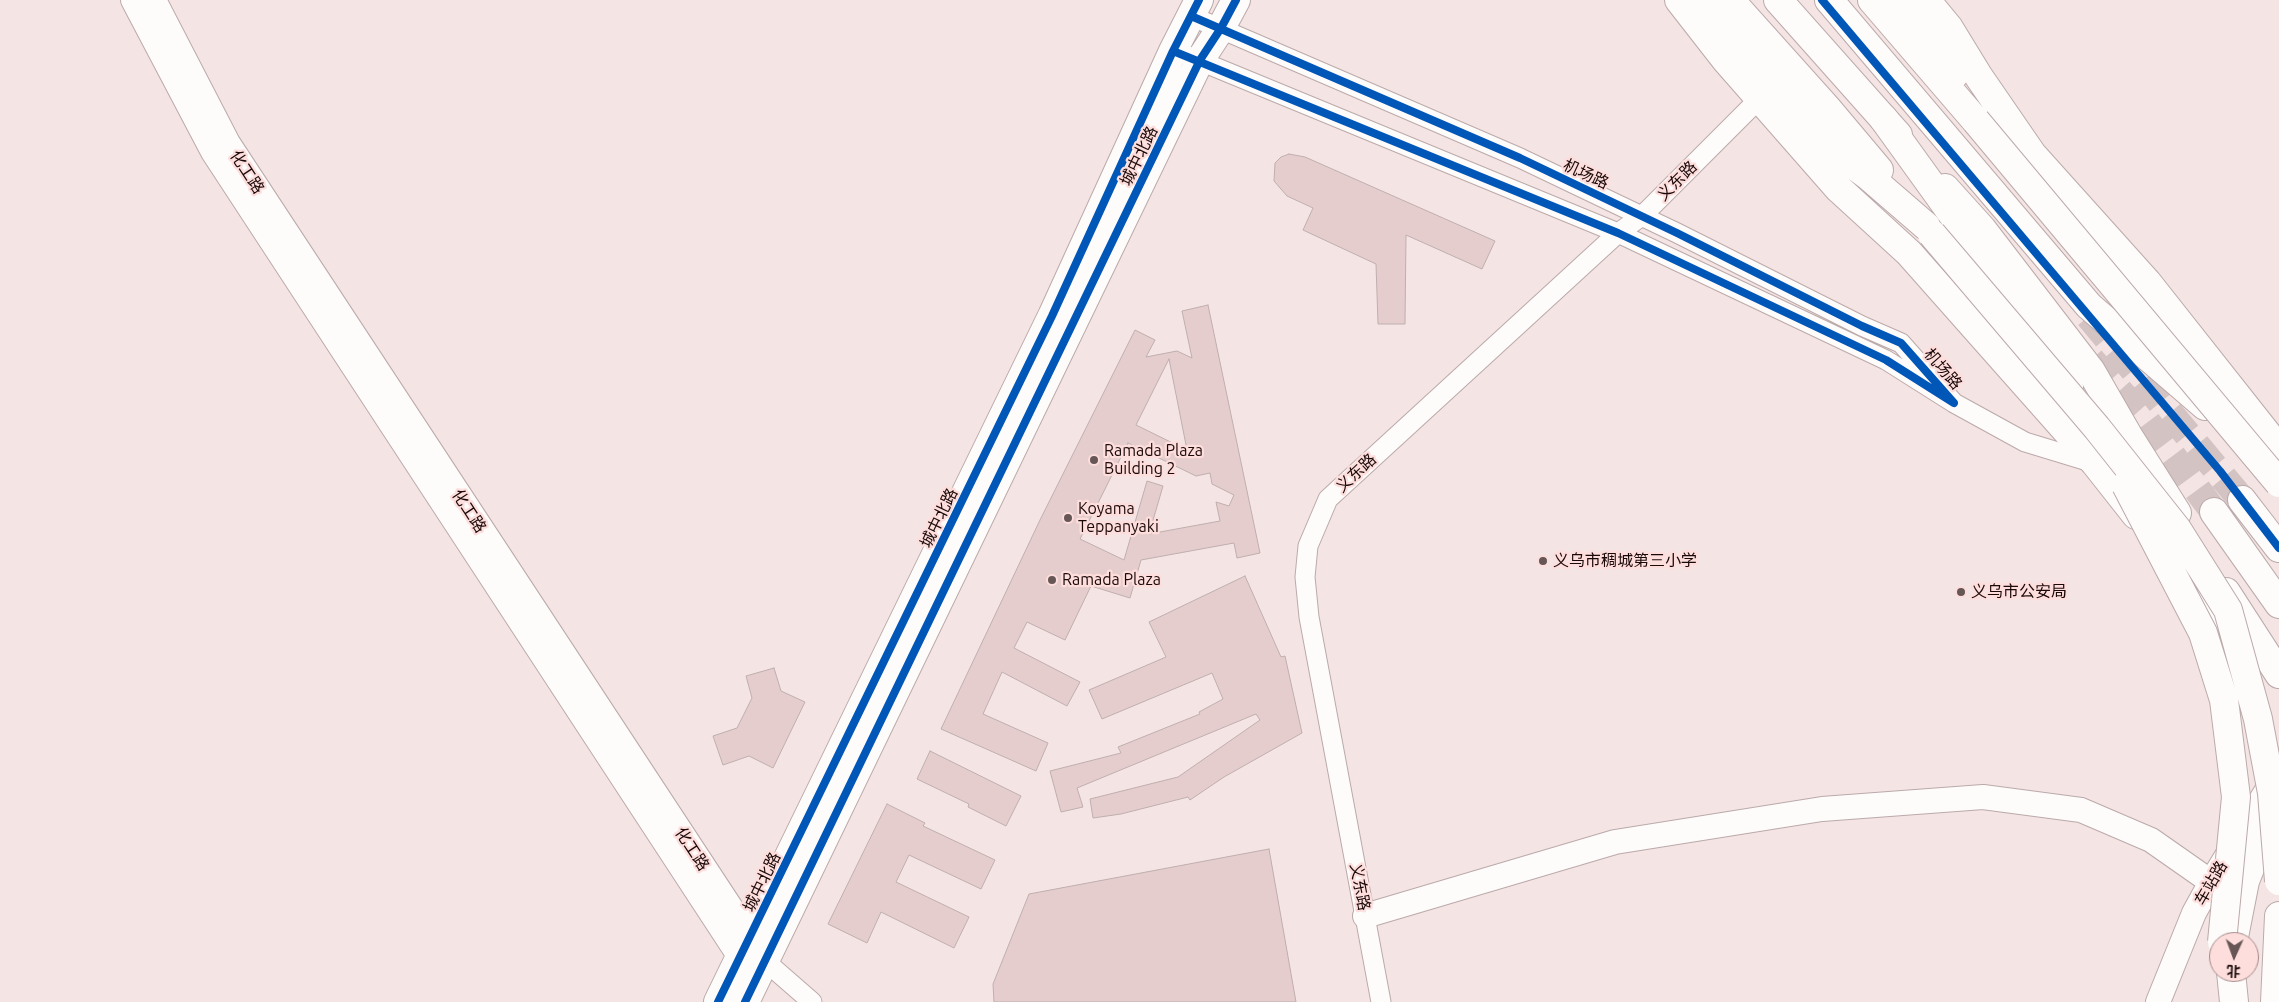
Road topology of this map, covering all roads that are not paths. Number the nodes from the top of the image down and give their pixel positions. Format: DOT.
graph roads {
  1 [pos="133,0"];
  2 [pos="154,0"];
  3 [pos="1236,0"];
  4 [pos="1679,0"];
  5 [pos="1701,0"];
  6 [pos="1730,0"];
  7 [pos="1778,0"];
  8 [pos="1829,0"];
  9 [pos="1872,0"];
  10 [pos="1900,0"];
  11 [pos="1926,0"];
  12 [pos="1195,8"];
  13 [pos="1221,28"];
  14 [pos="1173,51"];
  15 [pos="1200,60"];
  16 [pos="1760,98"];
  17 [pos="1883,118"];
  18 [pos="1976,121"];
  19 [pos="1642,216"];
  20 [pos="1929,230"];
  21 [pos="1618,233"];
  22 [pos="1954,402"];
  23 [pos="2097,428"];
  24 [pos="2095,463"];
  25 [pos="2279,469"];
  26 [pos="2242,500"];
  27 [pos="2214,512"];
  28 [pos="2279,548"];
  29 [pos="2189,583"];
  30 [pos="2279,604"];
  31 [pos="2279,674"];
  32 [pos="2279,752"];
  33 [pos="2279,771"];
  34 [pos="2279,806"];
  35 [pos="2279,881"];
  36 [pos="2211,882"];
  37 [pos="1365,916"];
  38 [pos="2279,916"];
  39 [pos="2223,932"];
  40 [pos="2235,932"];
  41 [pos="752,968"];
  42 [pos="2220,982"];
  43 [pos="2232,982"];
  44 [pos="718,1002"];
  45 [pos="812,1002"];
  46 [pos="1382,1002"];
  47 [pos="2158,1002"];
  48 [pos="2219,1002"];
  49 [pos="2234,1002"];
  50 [pos="2276,1002"];
  1 -- 41 [label="street, 化工路"];
  2 -- 41 [label="street, 化工路"];
  3 -- 13 [label="main road, 城中北路"];
  4 -- 16 [label="main road"];
  5 -- 20 [label="main road"];
  6 -- 20 [label="main road"];
  7 -- 17 [label="main road"];
  8 -- 25 [label="main road"];
  9 -- 18 [label="main road"];
  10 -- 18 [label="main road"];
  11 -- 25 [label="main road"];
  12 -- 13 [label="street, 机场路"];
  12 -- 14 [label="main road, 城中北路"];
  13 -- 15 [label="main road, 城中北路"];
  13 -- 19 [label="street, 机场路"];
  14 -- 15 [label="street, 机场路"];
  14 -- 41 [label="main road, 城中北路"];
  15 -- 21 [label="street, 机场路"];
  15 -- 41 [label="main road, 城中北路"];
  16 -- 19 [label="street, 义东路"];
  16 -- 24 [label="main road"];
  17 -- 29 [label="main road"];
  17 -- 31 [label="main road"];
  18 -- 25 [label="main road, bridge"];
  19 -- 21 [label="street, 义东路"];
  19 -- 22 [label="street, 机场路"];
  20 -- 23 [label="main road, bridge"];
  21 -- 22 [label="street, 机场路"];
  21 -- 37 [label="street, 义东路"];
  22 -- 24 [label="street"];
  23 -- 35 [label="main road, bridge"];
  23 -- 39 [label="main road, bridge"];
  24 -- 29 [label="main road"];
  26 -- 28 [label="main road"];
  27 -- 30 [label="main road"];
  29 -- 32 [label="main road"];
  33 -- 36 [label="street, 车站路"];
  34 -- 40 [label="main road"];
  36 -- 37 [label="street"];
  36 -- 47 [label="street, 车站路"];
  37 -- 46 [label="street, 义东路"];
  38 -- 50 [label="main road"];
  41 -- 44 [label="main road, 城中北路"];
  41 -- 45 [label="street, 化工路"];
  42 -- 48 [label="main road"];
  43 -- 49 [label="main road"];
}
